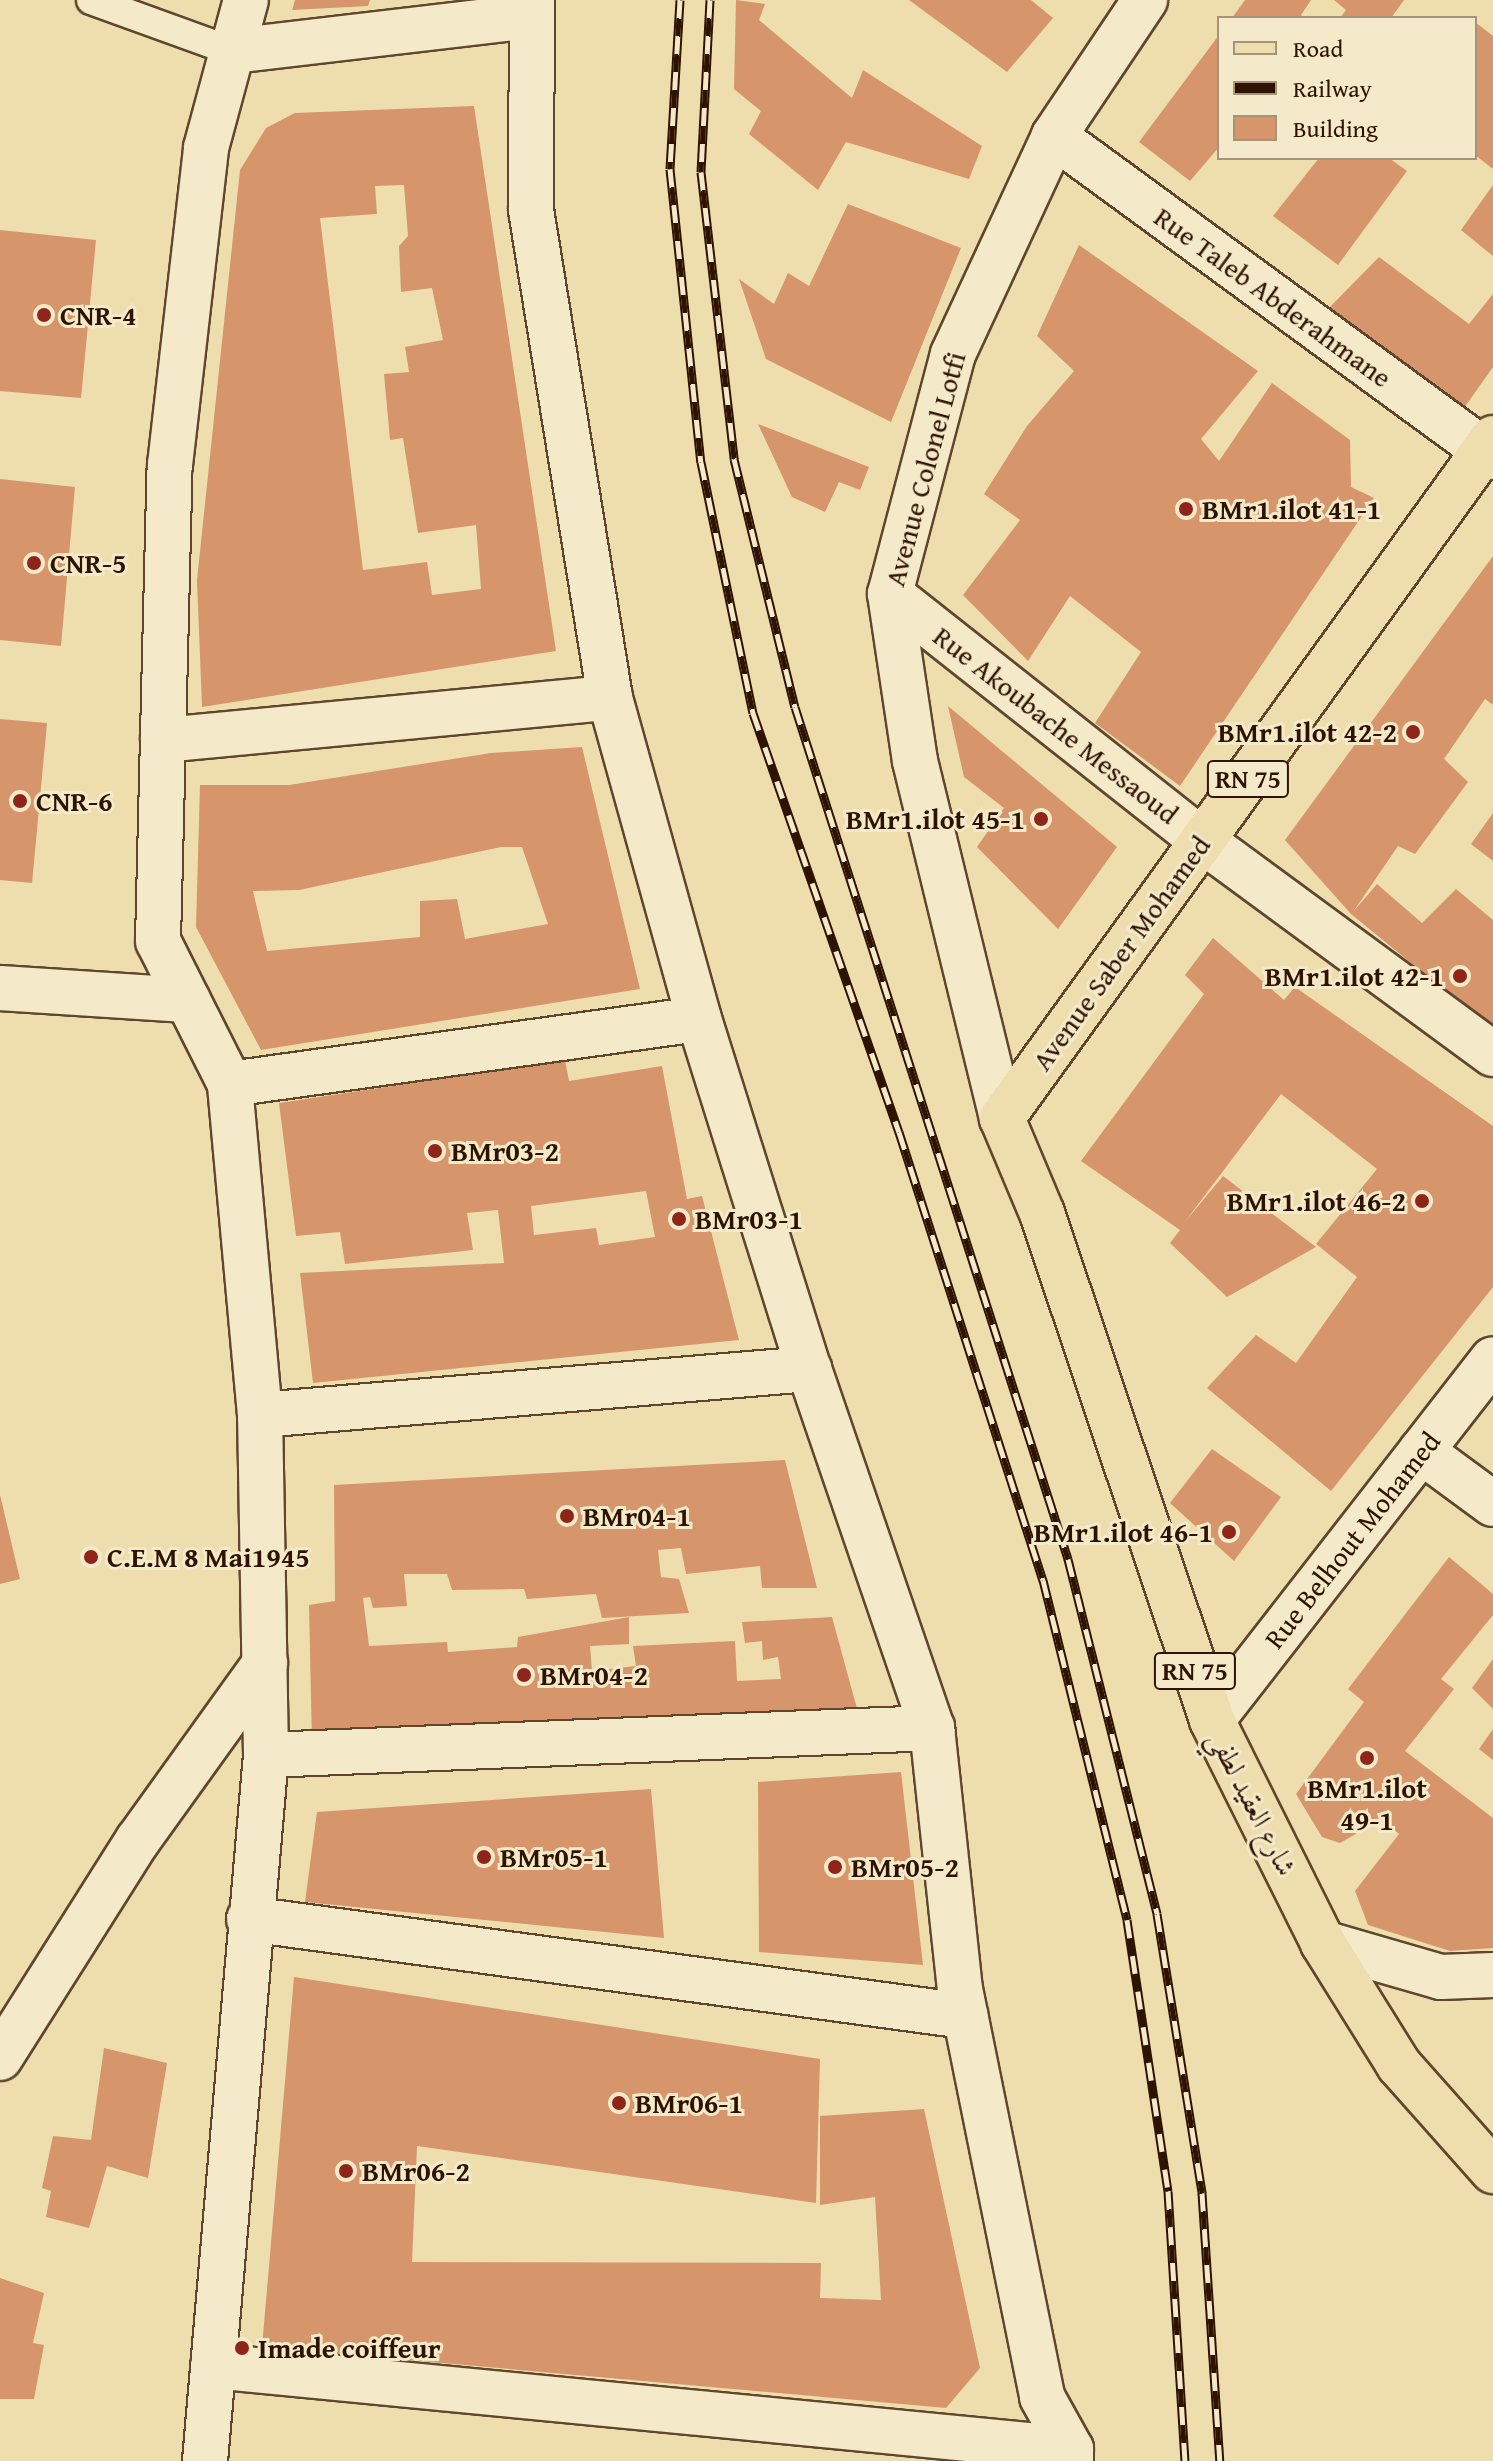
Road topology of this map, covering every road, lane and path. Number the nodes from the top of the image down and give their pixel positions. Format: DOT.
graph roads {
  1 [pos="91,0"];
  2 [pos="246,0"];
  3 [pos="1145,0"];
  4 [pos="530,8"];
  5 [pos="232,51"];
  6 [pos="1054,136"];
  7 [pos="1490,449"];
  8 [pos="890,594"];
  9 [pos="610,698"];
  10 [pos="163,740"];
  11 [pos="1203,841"];
  12 [pos="0,988"];
  13 [pos="188,1000"];
  14 [pos="699,1019"];
  15 [pos="1493,1054"];
  16 [pos="230,1084"];
  17 [pos="1002,1118"];
  18 [pos="1493,1359"];
  19 [pos="809,1369"];
  20 [pos="260,1415"];
  21 [pos="1421,1451"];
  22 [pos="1493,1504"];
  23 [pos="265,1663"];
  24 [pos="1212,1720"];
  25 [pos="932,1728"];
  26 [pos="266,1755"];
  27 [pos="249,1919"];
  28 [pos="1323,1943"];
  29 [pos="1493,1975"];
  30 [pos="965,2016"];
  31 [pos="0,2058"];
  32 [pos="1491,2164"];
  33 [pos="213,2366"];
  34 [pos="1071,2455"];
  35 [pos="205,2461"];
  1 -- 5 [label="lane"];
  2 -- 5 [label="street"];
  3 -- 6 [label="street, Avenue Colonel Lotfi"];
  4 -- 5 [label="street"];
  4 -- 9 [label="street"];
  5 -- 10 [label="street"];
  6 -- 7 [label="street, Rue Taleb Abderahmane"];
  6 -- 8 [label="street, Avenue Colonel Lotfi"];
  7 -- 11 [label="main road, Avenue Saber Mohamed / RN 75"];
  8 -- 11 [label="street, Rue Akoubache Messaoud"];
  8 -- 17 [label="street, Avenue Colonel Lotfi"];
  9 -- 10 [label="street"];
  9 -- 14 [label="street"];
  10 -- 13 [label="street"];
  11 -- 15 [label="street, Rue Akoubache Messaoud"];
  11 -- 17 [label="main road, Avenue Saber Mohamed / RN 75"];
  12 -- 13 [label="street"];
  13 -- 16 [label="street"];
  14 -- 16 [label="street"];
  14 -- 19 [label="street"];
  16 -- 20 [label="street"];
  17 -- 24 [label="main road, شارع العقيد لطفي / RN 75"];
  18 -- 21 [label="street, Rue Belhout Mohamed"];
  19 -- 20 [label="street"];
  19 -- 25 [label="street"];
  20 -- 23 [label="street"];
  21 -- 22 [label="street"];
  21 -- 24 [label="street, Rue Belhout Mohamed"];
  23 -- 26 [label="street"];
  23 -- 31 [label="street"];
  24 -- 28 [label="main road, شارع العقيد لطفي / RN 75"];
  25 -- 26 [label="street"];
  25 -- 30 [label="street"];
  26 -- 27 [label="street"];
  27 -- 30 [label="street"];
  27 -- 33 [label="street"];
  28 -- 29 [label="street"];
  28 -- 32 [label="main road, شارع العقيد لطفي / RN 75"];
  30 -- 34 [label="street"];
  33 -- 34 [label="street"];
  33 -- 35 [label="street"];
}
